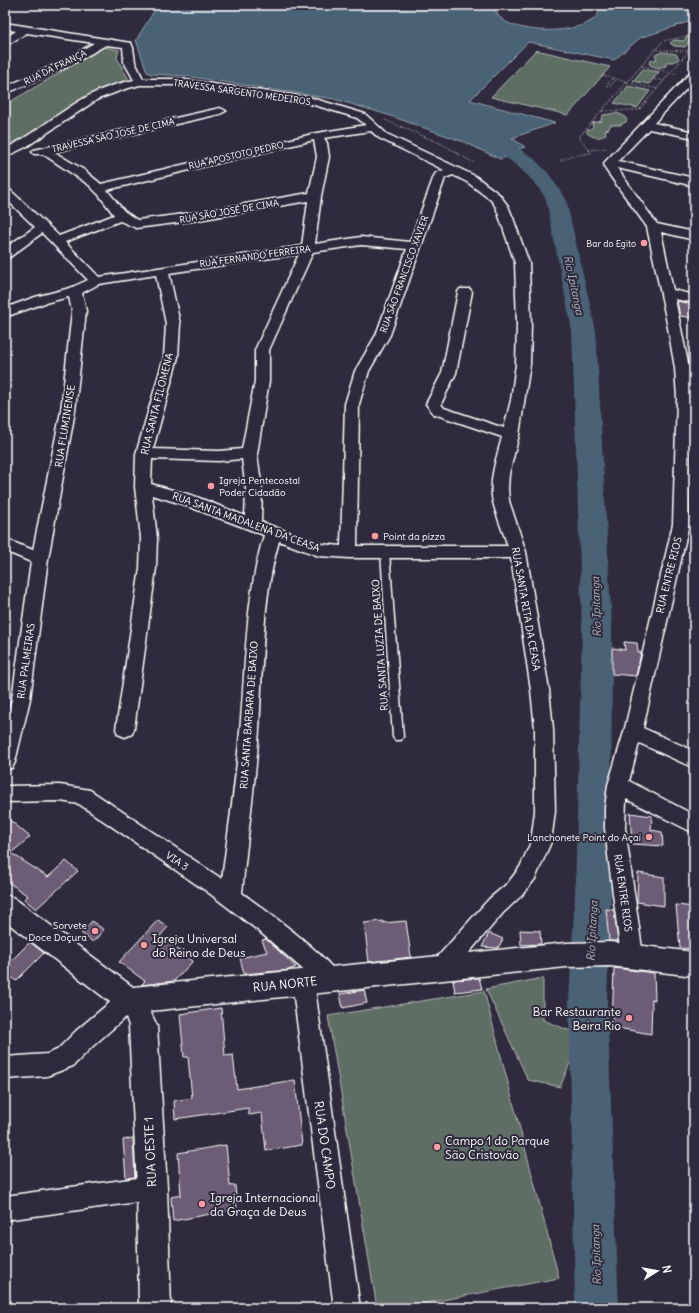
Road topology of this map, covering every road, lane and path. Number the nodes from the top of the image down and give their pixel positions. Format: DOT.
graph roads {
  1 [pos="5,26"];
  2 [pos="26,29"];
  3 [pos="694,36"];
  4 [pos="105,41"];
  5 [pos="5,43"];
  6 [pos="655,50"];
  7 [pos="689,51"];
  8 [pos="694,51"];
  9 [pos="641,66"];
  10 [pos="672,73"];
  11 [pos="603,75"];
  12 [pos="694,75"];
  13 [pos="653,78"];
  14 [pos="665,81"];
  15 [pos="140,82"];
  16 [pos="628,82"];
  17 [pos="658,89"];
  18 [pos="5,91"];
  19 [pos="678,92"];
  20 [pos="694,95"];
  21 [pos="220,111"];
  22 [pos="600,111"];
  23 [pos="648,125"];
  24 [pos="373,127"];
  25 [pos="694,135"];
  26 [pos="317,136"];
  27 [pos="45,150"];
  28 [pos="589,150"];
  29 [pos="5,156"];
  30 [pos="610,163"];
  31 [pos="455,170"];
  32 [pos="694,182"];
  33 [pos="99,188"];
  34 [pos="315,196"];
  35 [pos="8,199"];
  36 [pos="123,216"];
  37 [pos="43,227"];
  38 [pos="653,227"];
  39 [pos="694,236"];
  40 [pos="56,240"];
  41 [pos="415,246"];
  42 [pos="308,249"];
  43 [pos="5,254"];
  44 [pos="162,270"];
  45 [pos="96,281"];
  46 [pos="75,291"];
  47 [pos="465,292"];
  48 [pos="669,293"];
  49 [pos="694,299"];
  50 [pos="5,313"];
  51 [pos="688,369"];
  52 [pos="511,434"];
  53 [pos="689,441"];
  54 [pos="144,454"];
  55 [pos="250,454"];
  56 [pos="144,487"];
  57 [pos="253,526"];
  58 [pos="688,526"];
  59 [pos="272,533"];
  60 [pos="5,545"];
  61 [pos="349,552"];
  62 [pos="385,552"];
  63 [pos="518,552"];
  64 [pos="40,559"];
  65 [pos="125,729"];
  66 [pos="633,732"];
  67 [pos="398,737"];
  68 [pos="694,760"];
  69 [pos="5,762"];
  70 [pos="618,785"];
  71 [pos="5,794"];
  72 [pos="694,825"];
  73 [pos="231,898"];
  74 [pos="5,906"];
  75 [pos="621,955"];
  76 [pos="694,964"];
  77 [pos="441,969"];
  78 [pos="316,980"];
  79 [pos="129,1000"];
  80 [pos="5,1068"];
  81 [pos="152,1188"];
  82 [pos="5,1208"];
  83 [pos="155,1308"];
  84 [pos="347,1308"];
  1 -- 2 [label="street"];
  2 -- 4 [label="street"];
  2 -- 5 [label="street"];
  3 -- 6 [label="path"];
  4 -- 15 [label="street"];
  4 -- 18 [label="street, RUA DA FRANÇA"];
  6 -- 7 [label="path"];
  6 -- 9 [label="path"];
  7 -- 8 [label="path"];
  7 -- 10 [label="path"];
  9 -- 10 [label="path"];
  9 -- 16 [label="path"];
  10 -- 14 [label="path"];
  11 -- 16 [label="path"];
  12 -- 19 [label="street"];
  13 -- 14 [label="path"];
  14 -- 17 [label="path"];
  15 -- 24 [label="street, TRAVESSA SARGENTO MEDEIROS"];
  15 -- 29 [label="street, TRAVESSA SARGENTO MEDEIROS"];
  16 -- 17 [label="path"];
  16 -- 22 [label="path"];
  17 -- 22 [label="path"];
  19 -- 20 [label="street"];
  19 -- 23 [label="street"];
  21 -- 27 [label="street, TRAVESSA SÃO JOSÉ DE CIMA"];
  22 -- 28 [label="path"];
  23 -- 25 [label="street"];
  23 -- 30 [label="street"];
  24 -- 26 [label="street, RUA APOSTOTO PEDRO"];
  24 -- 31 [label="street, RUA SANTA RITA DA CEASA"];
  26 -- 33 [label="street, RUA APOSTOTO PEDRO"];
  26 -- 34 [label="street"];
  27 -- 29 [label="street, TRAVESSA SÃO JOSÉ DE CIMA"];
  27 -- 33 [label="street"];
  30 -- 32 [label="street"];
  30 -- 38 [label="street, RUA ENTRE RIOS"];
  31 -- 41 [label="street, RUA SÃO FRANCISCO XAVIER"];
  31 -- 52 [label="street, RUA SANTA RITA DA CEASA"];
  33 -- 36 [label="street"];
  34 -- 36 [label="street, RUA SÃO JOSÉ DE CIMA"];
  34 -- 42 [label="street"];
  35 -- 37 [label="street"];
  36 -- 40 [label="street"];
  37 -- 40 [label="street"];
  37 -- 43 [label="street"];
  38 -- 39 [label="street"];
  38 -- 48 [label="street, RUA ENTRE RIOS"];
  40 -- 45 [label="street"];
  41 -- 42 [label="street, RUA FERNANDO FERREIRA"];
  41 -- 61 [label="street, RUA SÃO FRANCISCO XAVIER"];
  42 -- 44 [label="street, RUA FERNANDO FERREIRA"];
  42 -- 55 [label="street"];
  44 -- 45 [label="street, RUA FERNANDO FERREIRA"];
  44 -- 54 [label="street, RUA SANTA FILOMENA"];
  45 -- 46 [label="street, RUA FERNANDO FERREIRA"];
  46 -- 50 [label="street, RUA FERNANDO FERREIRA"];
  46 -- 64 [label="street, RUA FLUMINENSE"];
  47 -- 52 [label="street"];
  48 -- 49 [label="street"];
  48 -- 51 [label="street, RUA ENTRE RIOS"];
  51 -- 53 [label="street, RUA ENTRE RIOS"];
  52 -- 63 [label="street, RUA SANTA RITA DA CEASA"];
  53 -- 58 [label="street, RUA ENTRE RIOS"];
  54 -- 55 [label="street"];
  54 -- 56 [label="street, RUA SANTA FILOMENA"];
  55 -- 57 [label="street"];
  56 -- 57 [label="street, RUA SANTA MADALENA DA CEASA"];
  56 -- 65 [label="street, RUA SANTA FILOMENA"];
  57 -- 59 [label="street, RUA SANTA MADALENA DA CEASA"];
  58 -- 66 [label="street, RUA ENTRE RIOS"];
  59 -- 61 [label="street, RUA SANTA MADALENA DA CEASA"];
  59 -- 73 [label="street, RUA SANTA BARBARA DE BAIXO"];
  60 -- 64 [label="street"];
  61 -- 62 [label="street, RUA SANTA MADALENA DA CEASA"];
  62 -- 63 [label="street, RUA SANTA MADALENA DA CEASA"];
  62 -- 67 [label="lane, RUA SANTA LUZIA DE BAIXO"];
  63 -- 77 [label="street, RUA SANTA RITA DA CEASA"];
  64 -- 69 [label="street, RUA PALMEIRAS"];
  66 -- 68 [label="street"];
  66 -- 70 [label="street, RUA ENTRE RIOS"];
  70 -- 72 [label="street"];
  70 -- 75 [label="street, RUA ENTRE RIOS"];
  71 -- 73 [label="street, VIA 3"];
  73 -- 78 [label="street, VIA 3"];
  74 -- 79 [label="street"];
  75 -- 76 [label="street, RUA NORTE"];
  75 -- 77 [label="street, RUA NORTE"];
  77 -- 78 [label="street, RUA NORTE"];
  78 -- 79 [label="street, RUA NORTE"];
  78 -- 84 [label="street, RUA DO CAMPO"];
  79 -- 80 [label="street"];
  79 -- 81 [label="street, RUA OESTE 1"];
  81 -- 82 [label="street"];
  81 -- 83 [label="street, RUA OESTE 1"];
}
